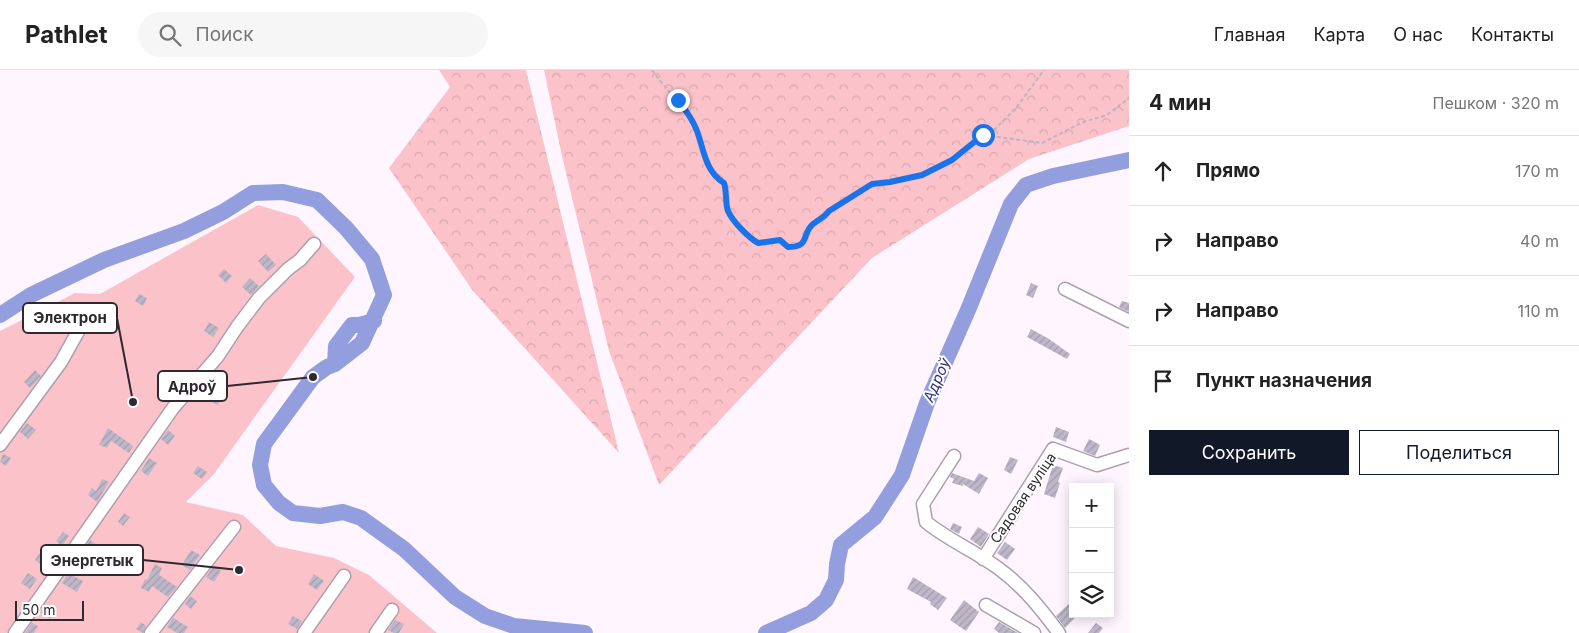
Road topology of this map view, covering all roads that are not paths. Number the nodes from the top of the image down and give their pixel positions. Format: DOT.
graph roads {
  1 [pos="314,244"];
  2 [pos="1065,289"];
  3 [pos="1129,321"];
  4 [pos="80,328"];
  5 [pos="0,445"];
  6 [pos="1129,455"];
  7 [pos="954,456"];
  8 [pos="234,528"];
  9 [pos="983,559"];
  10 [pos="344,576"];
  11 [pos="986,605"];
  12 [pos="392,610"];
  13 [pos="15,633"];
  14 [pos="151,633"];
  15 [pos="304,633"];
  16 [pos="376,633"];
  17 [pos="1034,633"];
  18 [pos="1059,633"];
  1 -- 13 [label="street"];
  2 -- 3 [label="street"];
  4 -- 5 [label="street"];
  6 -- 9 [label="street, Садовая вуліца"];
  7 -- 9 [label="street"];
  8 -- 14 [label="street"];
  9 -- 18 [label="street"];
  10 -- 15 [label="street"];
  11 -- 17 [label="street"];
  12 -- 16 [label="street"];
}
